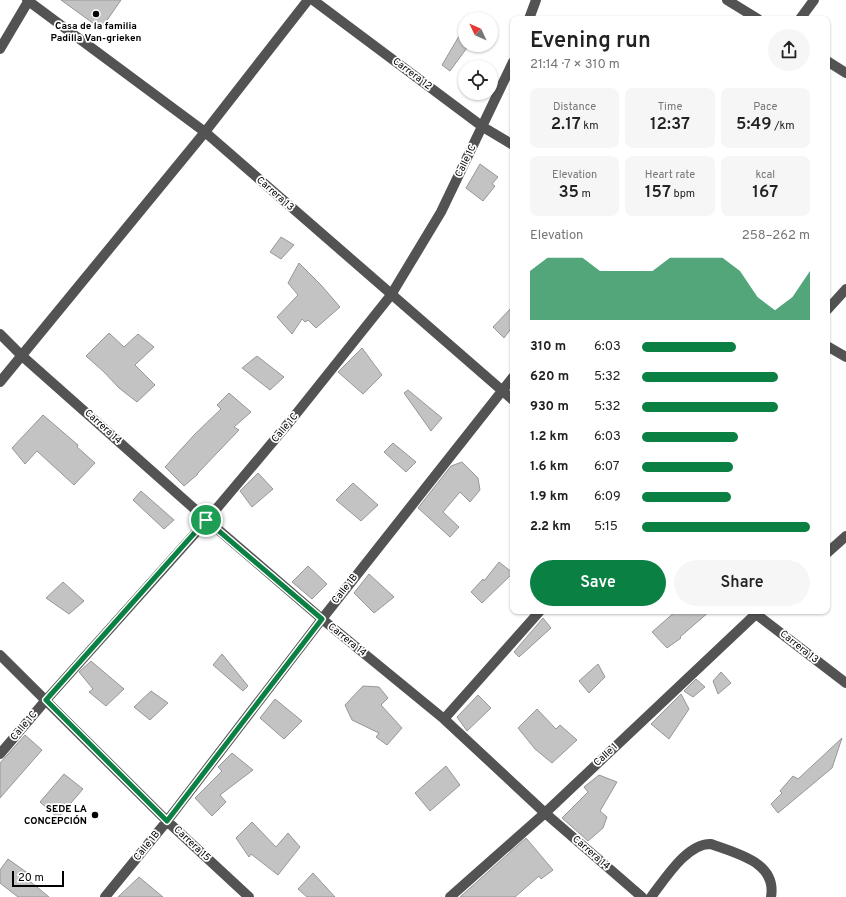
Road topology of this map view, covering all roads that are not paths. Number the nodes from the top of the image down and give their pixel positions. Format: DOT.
graph roads {
  1 [pos="28,0"];
  2 [pos="308,0"];
  3 [pos="313,0"];
  4 [pos="536,0"];
  5 [pos="727,0"];
  6 [pos="814,0"];
  7 [pos="530,16"];
  8 [pos="753,16"];
  9 [pos="802,16"];
  10 [pos="0,49"];
  11 [pos="830,63"];
  12 [pos="510,68"];
  13 [pos="846,73"];
  14 [pos="483,127"];
  15 [pos="205,132"];
  16 [pos="510,143"];
  17 [pos="846,289"];
  18 [pos="391,295"];
  19 [pos="830,307"];
  20 [pos="0,334"];
  21 [pos="830,348"];
  22 [pos="21,355"];
  23 [pos="846,358"];
  24 [pos="510,381"];
  25 [pos="0,382"];
  26 [pos="502,391"];
  27 [pos="510,398"];
  28 [pos="206,520"];
  29 [pos="846,536"];
  30 [pos="830,550"];
  31 [pos="537,614"];
  32 [pos="754,614"];
  33 [pos="758,614"];
  34 [pos="322,619"];
  35 [pos="0,655"];
  36 [pos="846,684"];
  37 [pos="46,700"];
  38 [pos="444,719"];
  39 [pos="0,754"];
  40 [pos="545,813"];
  41 [pos="167,821"];
  42 [pos="105,897"];
  43 [pos="248,897"];
  44 [pos="450,897"];
  45 [pos="642,897"];
  46 [pos="652,897"];
  47 [pos="771,897"];
  1 -- 10 [label="street"];
  1 -- 15 [label="street, Carrera 13"];
  2 -- 15 [label="street"];
  3 -- 14 [label="street, Carrera 12"];
  4 -- 7 [label="street"];
  5 -- 8 [label="street"];
  6 -- 9 [label="street"];
  11 -- 13 [label="street"];
  12 -- 14 [label="street, Calle 1C"];
  14 -- 16 [label="street, Carrera 12"];
  14 -- 18 [label="street, Calle 1C"];
  15 -- 18 [label="street, Carrera 13"];
  15 -- 22 [label="street"];
  17 -- 19 [label="street"];
  18 -- 26 [label="street, Carrera 13"];
  18 -- 28 [label="street, Calle 1C"];
  20 -- 22 [label="street, Carrera 14"];
  21 -- 23 [label="street"];
  22 -- 25 [label="street"];
  22 -- 28 [label="street, Carrera 14"];
  24 -- 26 [label="street, Calle 1B"];
  26 -- 27 [label="street, Carrera 13"];
  26 -- 34 [label="street, Calle 1B"];
  28 -- 34 [label="street, Carrera 14"];
  28 -- 37 [label="street, Calle 1C"];
  29 -- 30 [label="street"];
  31 -- 38 [label="street"];
  32 -- 40 [label="street, Calle 1"];
  33 -- 36 [label="street, Carrera 13"];
  34 -- 38 [label="street, Carrera 14"];
  34 -- 41 [label="street, Calle 1B"];
  35 -- 37 [label="street, Carrera 15"];
  37 -- 39 [label="street, Calle 1C"];
  37 -- 41 [label="street, Carrera 15"];
  38 -- 40 [label="street, Carrera 14"];
  40 -- 44 [label="street, Calle 1"];
  40 -- 45 [label="street, Carrera 14"];
  41 -- 42 [label="street, Calle 1B"];
  41 -- 43 [label="street, Carrera 15"];
  46 -- 47 [label="street"];
}
